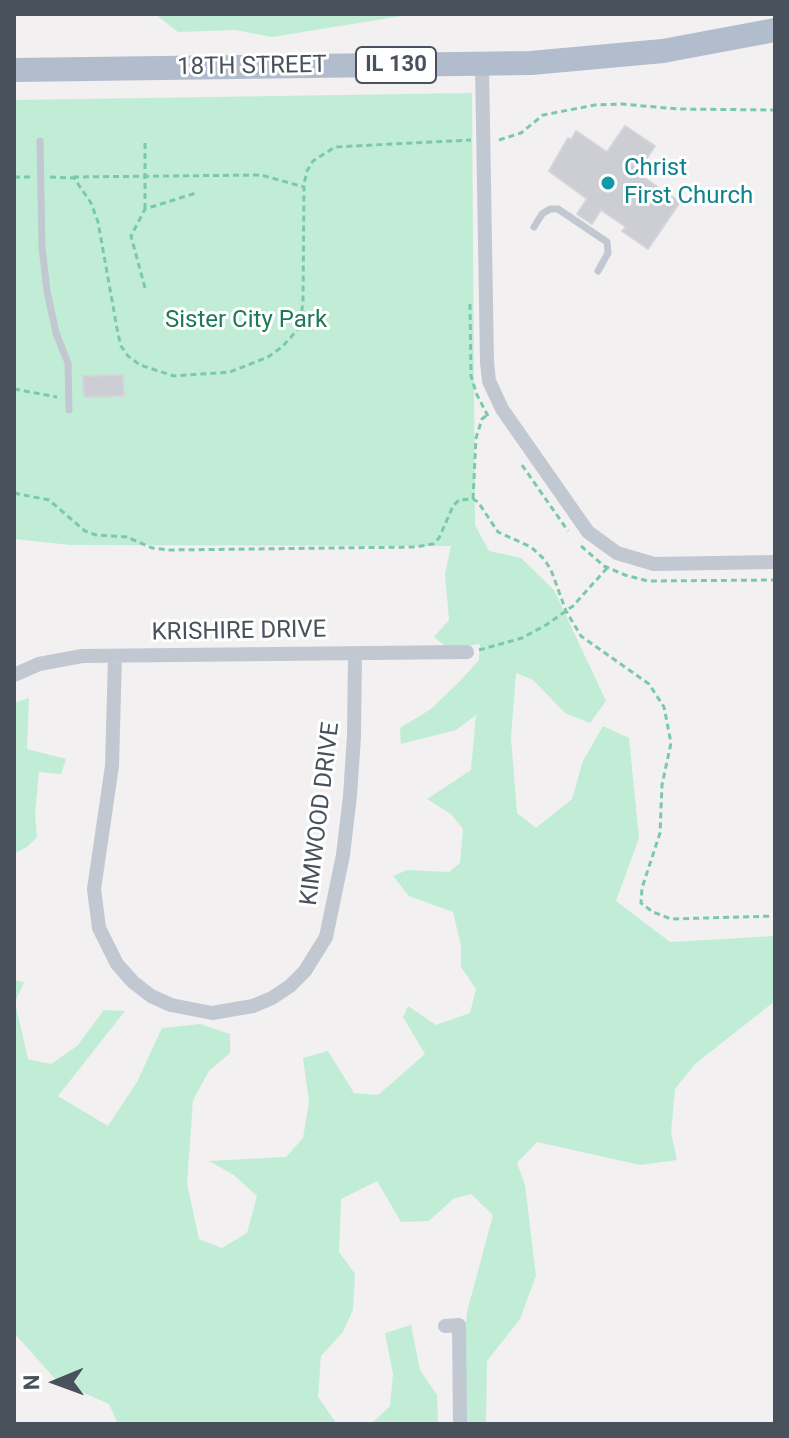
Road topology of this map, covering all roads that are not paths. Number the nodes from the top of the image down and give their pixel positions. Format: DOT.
graph roads {
  1 [pos="775,30"];
  2 [pos="482,64"];
  3 [pos="14,70"];
  4 [pos="40,141"];
  5 [pos="534,227"];
  6 [pos="598,271"];
  7 [pos="69,410"];
  8 [pos="775,562"];
  9 [pos="467,652"];
  10 [pos="355,653"];
  11 [pos="115,656"];
  12 [pos="14,675"];
  13 [pos="445,1326"];
  14 [pos="460,1424"];
  1 -- 2 [label="main road, 18TH STREET / IL 130"];
  2 -- 3 [label="main road, 18TH STREET / IL 130"];
  2 -- 8 [label="street"];
  4 -- 7 [label="lane"];
  5 -- 6 [label="lane"];
  9 -- 10 [label="street, KRISHIRE DRIVE"];
  10 -- 11 [label="street, KRISHIRE DRIVE"];
  10 -- 11 [label="street, KIMWOOD DRIVE"];
  11 -- 12 [label="street, KRISHIRE DRIVE"];
  13 -- 14 [label="street"];
}
